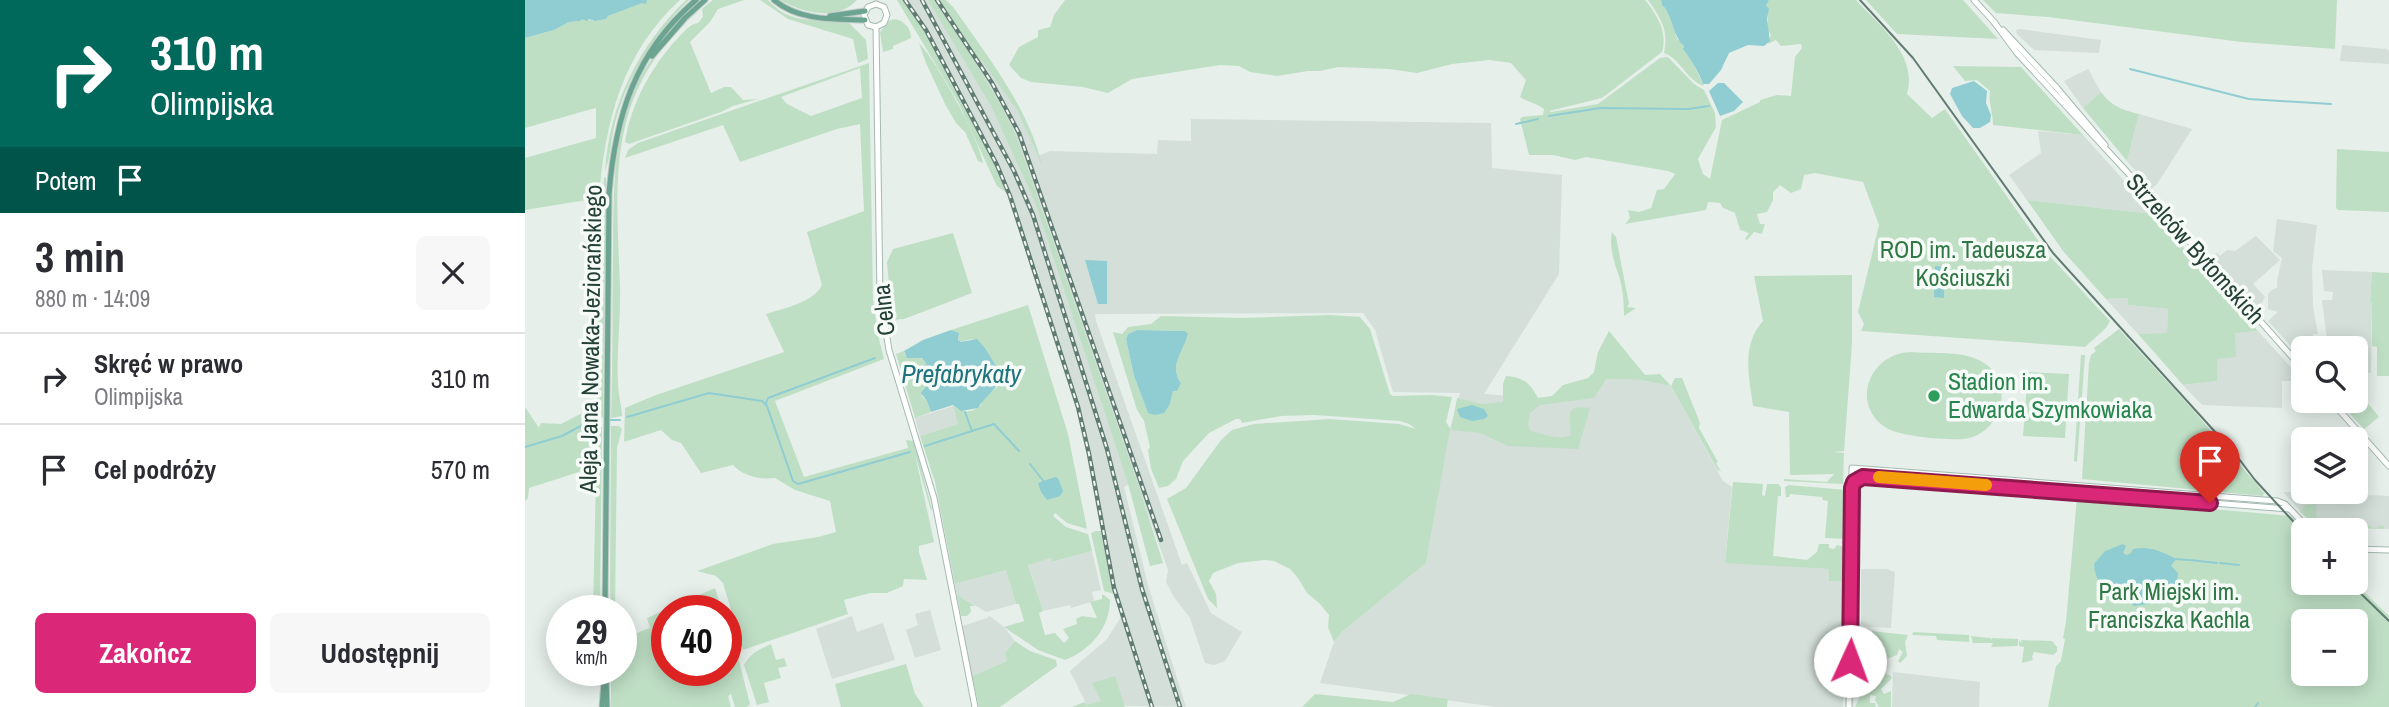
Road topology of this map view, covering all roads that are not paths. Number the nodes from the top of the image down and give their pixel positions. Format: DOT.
graph roads {
  1 [pos="695,0"];
  2 [pos="705,0"];
  3 [pos="774,0"];
  4 [pos="1974,0"];
  5 [pos="875,2"];
  6 [pos="865,11"];
  7 [pos="827,17"];
  8 [pos="865,20"];
  9 [pos="876,27"];
  10 [pos="639,72"];
  11 [pos="2291,356"];
  12 [pos="2342,413"];
  13 [pos="2389,466"];
  14 [pos="1852,488"];
  15 [pos="2291,511"];
  16 [pos="2298,518"];
  17 [pos="2368,549"];
  18 [pos="2389,550"];
  19 [pos="605,595"];
  20 [pos="603,686"];
  21 [pos="606,686"];
  22 [pos="601,707"];
  23 [pos="607,707"];
  24 [pos="975,707"];
  25 [pos="1849,707"];
  1 -- 10 [label="main road, Aleja Jana Nowaka-Jeziorańskiego"];
  2 -- 10 [label="main road, Aleja Jana Nowaka-Jeziorańskiego"];
  3 -- 7 [label="main road"];
  4 -- 11 [label="street, Strzelców Bytomskich"];
  5 -- 6 [label="street"];
  5 -- 9 [label="street"];
  6 -- 7 [label="main road"];
  6 -- 8 [label="street"];
  7 -- 8 [label="main road"];
  8 -- 9 [label="street"];
  9 -- 24 [label="street, Celna"];
  10 -- 19 [label="main road, Aleja Jana Nowaka-Jeziorańskiego"];
  12 -- 13 [label="street"];
  14 -- 15 [label="street"];
  14 -- 15 [label="street"];
  14 -- 25 [label="street"];
  15 -- 16 [label="street"];
  17 -- 18 [label="street"];
  20 -- 22 [label="main road"];
  21 -- 23 [label="main road"];
}
